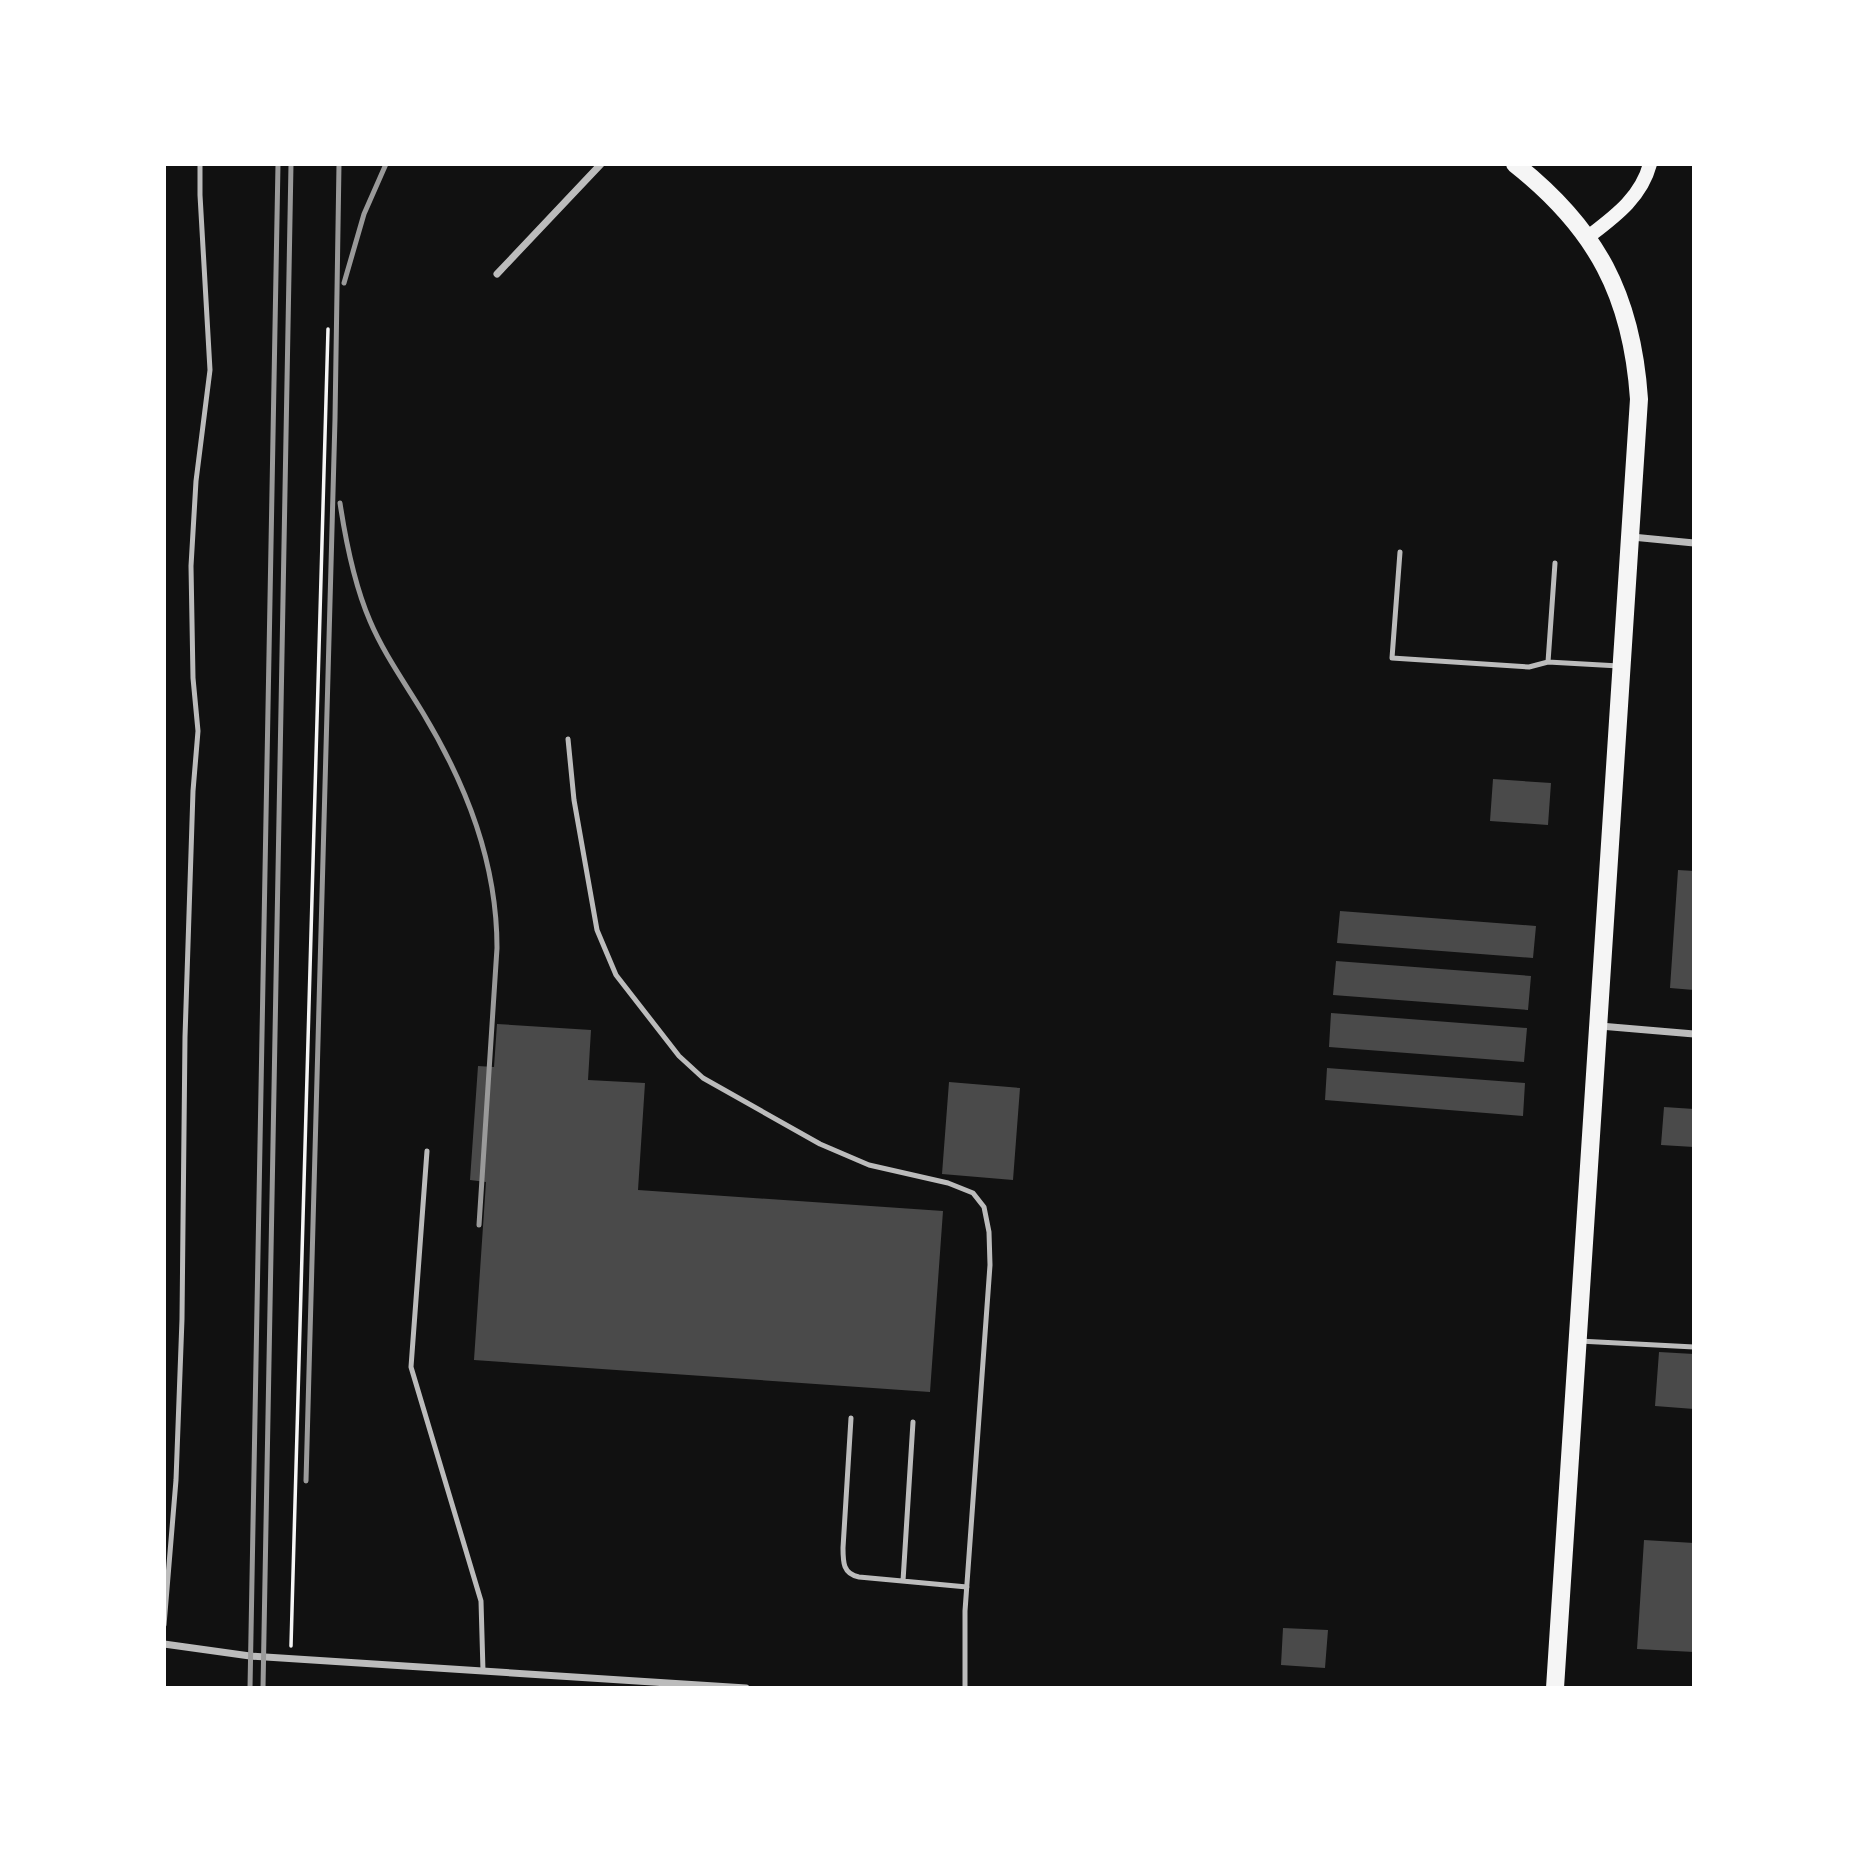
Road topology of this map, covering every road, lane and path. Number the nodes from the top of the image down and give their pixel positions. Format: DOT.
graph roads {
  1 [pos="200,164"];
  2 [pos="601,164"];
  3 [pos="1515,164"];
  4 [pos="1650,164"];
  5 [pos="1588,237"];
  6 [pos="497,274"];
  7 [pos="328,329"];
  8 [pos="1631,537"];
  9 [pos="1693,543"];
  10 [pos="1400,552"];
  11 [pos="1555,564"];
  12 [pos="1548,662"];
  13 [pos="1622,667"];
  14 [pos="568,738"];
  15 [pos="1597,1026"];
  16 [pos="1693,1034"];
  17 [pos="427,1152"];
  18 [pos="1576,1341"];
  19 [pos="1693,1347"];
  20 [pos="851,1418"];
  21 [pos="913,1422"];
  22 [pos="903,1581"];
  23 [pos="967,1587"];
  24 [pos="164,1625"];
  25 [pos="164,1644"];
  26 [pos="291,1658"];
  27 [pos="483,1671"];
  28 [pos="746,1688"];
  29 [pos="965,1688"];
  30 [pos="1555,1688"];
  1 -- 24 [label="lane"];
  2 -- 6 [label="street"];
  3 -- 5 [label="main road"];
  4 -- 5 [label="main road"];
  5 -- 8 [label="main road"];
  7 -- 26 [label="path"];
  8 -- 9 [label="street"];
  8 -- 13 [label="main road"];
  10 -- 12 [label="lane"];
  11 -- 12 [label="lane"];
  12 -- 13 [label="lane"];
  13 -- 15 [label="main road"];
  14 -- 23 [label="lane"];
  15 -- 16 [label="street"];
  15 -- 18 [label="main road"];
  17 -- 27 [label="lane"];
  18 -- 19 [label="lane"];
  18 -- 30 [label="main road"];
  20 -- 22 [label="lane"];
  21 -- 22 [label="lane"];
  22 -- 23 [label="lane"];
  23 -- 29 [label="lane"];
  25 -- 26 [label="street"];
  26 -- 27 [label="street"];
  27 -- 28 [label="street"];
}
